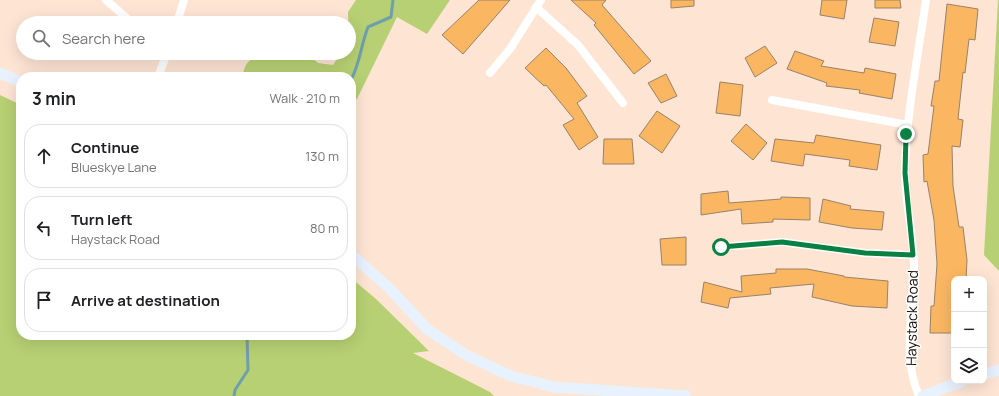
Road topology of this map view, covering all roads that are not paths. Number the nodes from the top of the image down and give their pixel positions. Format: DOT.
graph roads {
  1 [pos="106,0"];
  2 [pos="184,0"];
  3 [pos="926,0"];
  4 [pos="538,4"];
  5 [pos="125,16"];
  6 [pos="179,16"];
  7 [pos="164,60"];
  8 [pos="160,72"];
  9 [pos="0,73"];
  10 [pos="490,73"];
  11 [pos="16,80"];
  12 [pos="772,100"];
  13 [pos="623,103"];
  14 [pos="908,125"];
  15 [pos="721,247"];
  16 [pos="913,255"];
  17 [pos="356,258"];
  18 [pos="999,370"];
  19 [pos="987,373"];
  20 [pos="954,384"];
  21 [pos="674,396"];
  22 [pos="686,396"];
  23 [pos="919,396"];
  24 [pos="923,396"];
  1 -- 5 [label="street"];
  2 -- 6 [label="street"];
  3 -- 14 [label="street, Haystack Road"];
  4 -- 10 [label="street"];
  4 -- 13 [label="street"];
  7 -- 8 [label="street"];
  9 -- 11 [label="street"];
  12 -- 14 [label="street"];
  14 -- 16 [label="street, Haystack Road"];
  15 -- 16 [label="street"];
  16 -- 23 [label="street, Haystack Road"];
  17 -- 21 [label="street"];
  18 -- 19 [label="street"];
  20 -- 24 [label="street"];
  21 -- 22 [label="street"];
}
